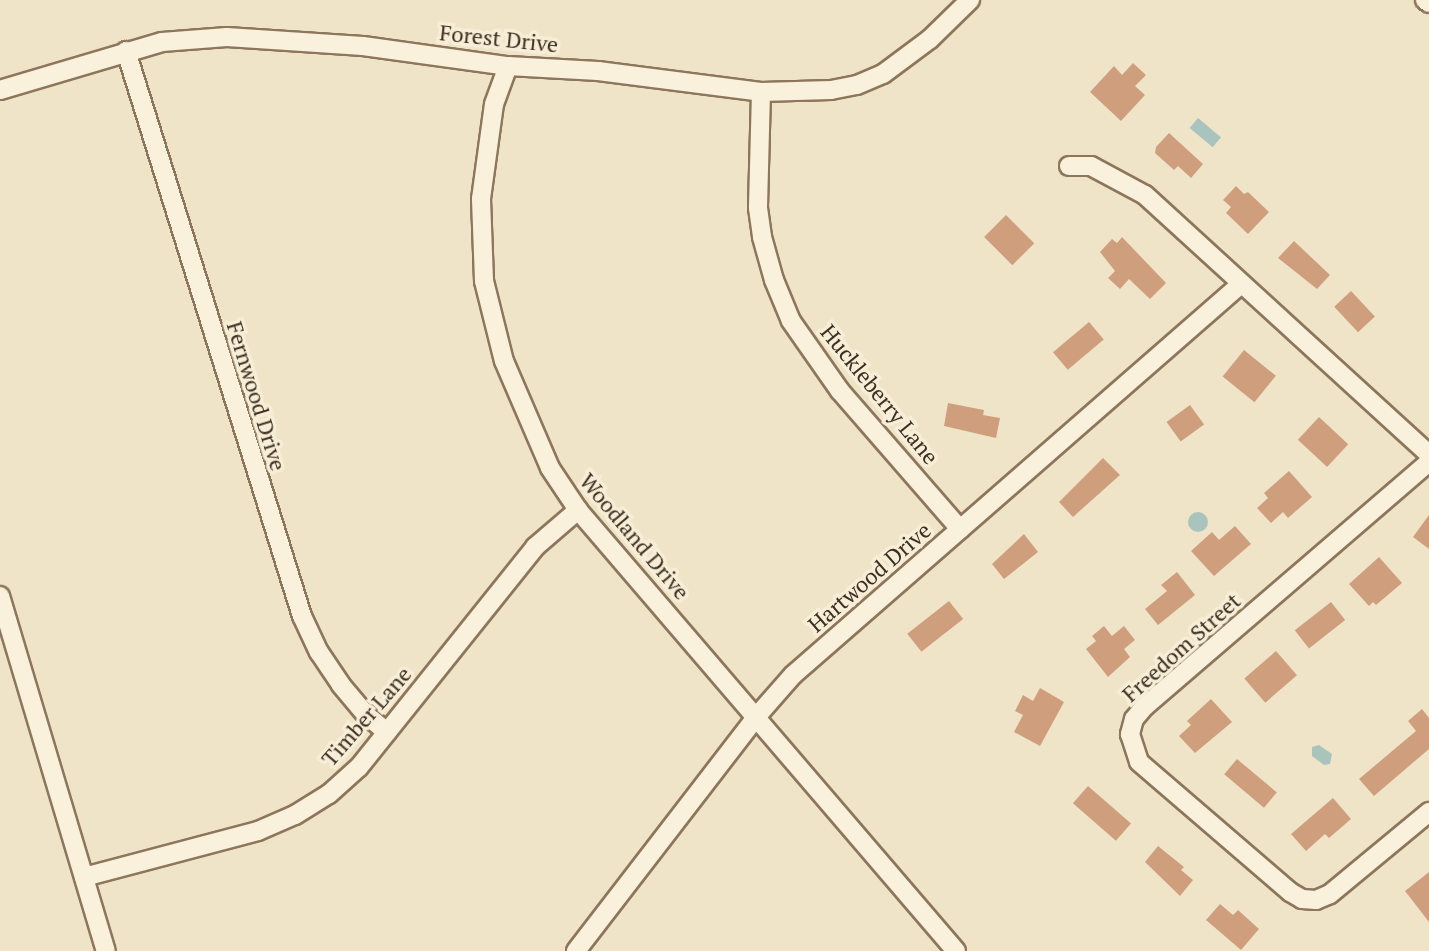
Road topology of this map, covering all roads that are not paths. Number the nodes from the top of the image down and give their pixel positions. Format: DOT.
graph roads {
  1 [pos="970,0"];
  2 [pos="126,51"];
  3 [pos="508,66"];
  4 [pos="0,90"];
  5 [pos="761,92"];
  6 [pos="1069,166"];
  7 [pos="1241,284"];
  8 [pos="1429,454"];
  9 [pos="1429,462"];
  10 [pos="578,510"];
  11 [pos="960,529"];
  12 [pos="0,596"];
  13 [pos="757,716"];
  14 [pos="387,732"];
  15 [pos="1429,812"];
  16 [pos="84,877"];
  17 [pos="944,946"];
  18 [pos="106,951"];
  19 [pos="576,951"];
  1 -- 5 [label="street, Forest Drive"];
  2 -- 3 [label="street, Forest Drive"];
  2 -- 4 [label="street, Forest Drive"];
  2 -- 14 [label="street, Fernwood Drive"];
  3 -- 5 [label="street, Forest Drive"];
  3 -- 10 [label="street, Woodland Drive"];
  5 -- 11 [label="street, Huckleberry Lane"];
  6 -- 7 [label="street"];
  7 -- 8 [label="street"];
  7 -- 11 [label="street, Hartwood Drive"];
  9 -- 15 [label="street, Freedom Street"];
  10 -- 13 [label="street, Woodland Drive"];
  10 -- 14 [label="street, Timber Lane"];
  11 -- 13 [label="street, Hartwood Drive"];
  12 -- 16 [label="street"];
  13 -- 17 [label="street, Woodland Drive"];
  13 -- 19 [label="street, Hartwood Drive"];
  14 -- 16 [label="street, Timber Lane"];
  16 -- 18 [label="street"];
}
